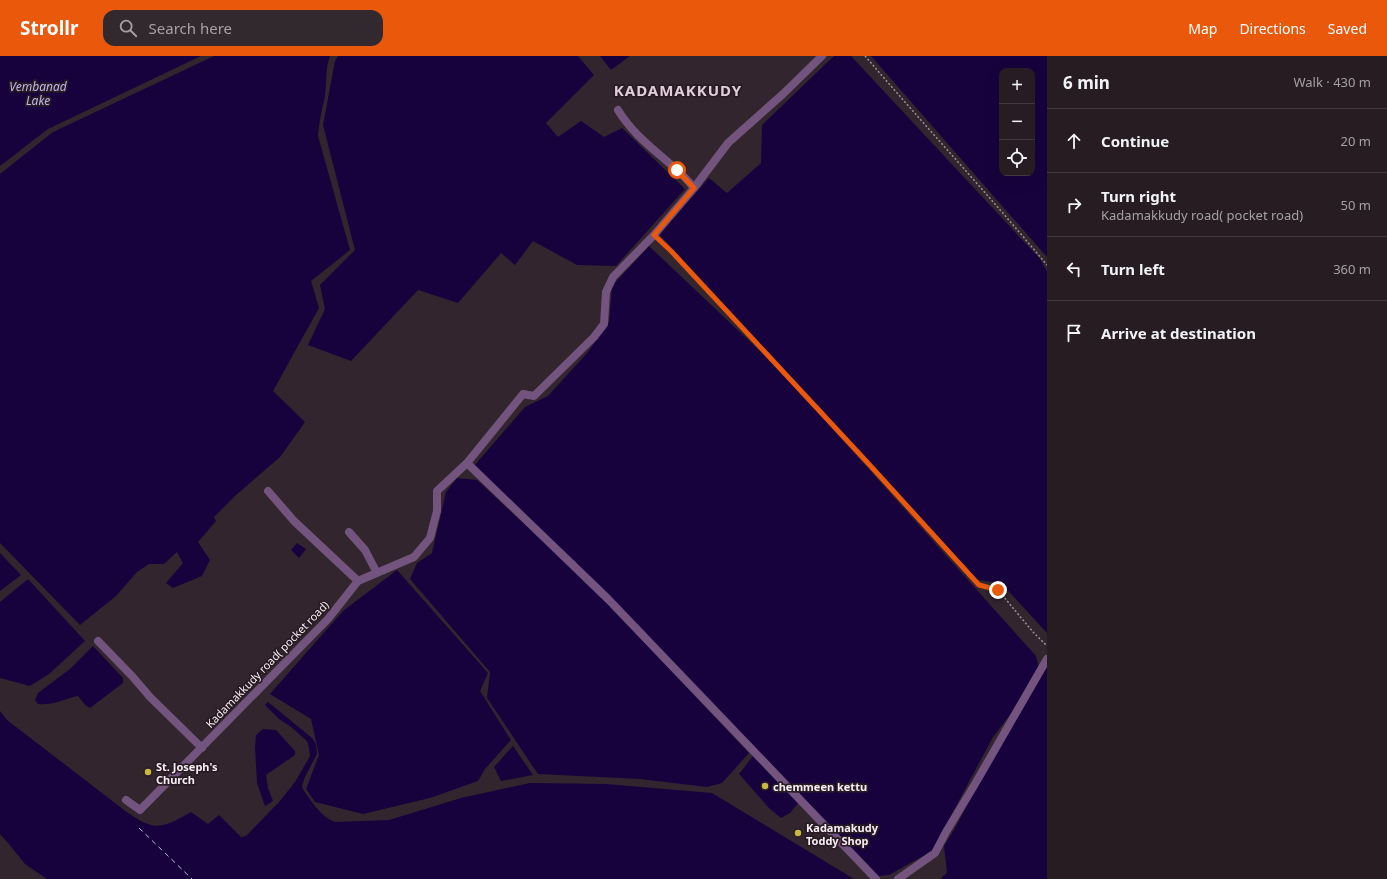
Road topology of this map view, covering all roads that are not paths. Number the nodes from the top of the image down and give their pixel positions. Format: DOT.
graph roads {
  1 [pos="822,56"];
  2 [pos="618,110"];
  3 [pos="694,188"];
  4 [pos="466,463"];
  5 [pos="268,491"];
  6 [pos="288,523"];
  7 [pos="349,532"];
  8 [pos="377,573"];
  9 [pos="356,584"];
  10 [pos="98,641"];
  11 [pos="1047,659"];
  12 [pos="202,748"];
  13 [pos="126,800"];
  14 [pos="876,879"];
  15 [pos="898,879"];
  1 -- 3 [label="street, Kadamakkudy road( pocket road)"];
  2 -- 3 [label="street"];
  3 -- 4 [label="street, Kadamakkudy road( pocket road)"];
  4 -- 8 [label="street, Kadamakkudy road( pocket road)"];
  4 -- 14 [label="street"];
  5 -- 9 [label="street"];
  6 -- 9 [label="street"];
  7 -- 8 [label="street"];
  8 -- 9 [label="street, Kadamakkudy road( pocket road)"];
  9 -- 12 [label="street, Kadamakkudy road( pocket road)"];
  10 -- 12 [label="street"];
  11 -- 15 [label="street"];
  12 -- 13 [label="street, Kadamakkudy road( pocket road)"];
}
